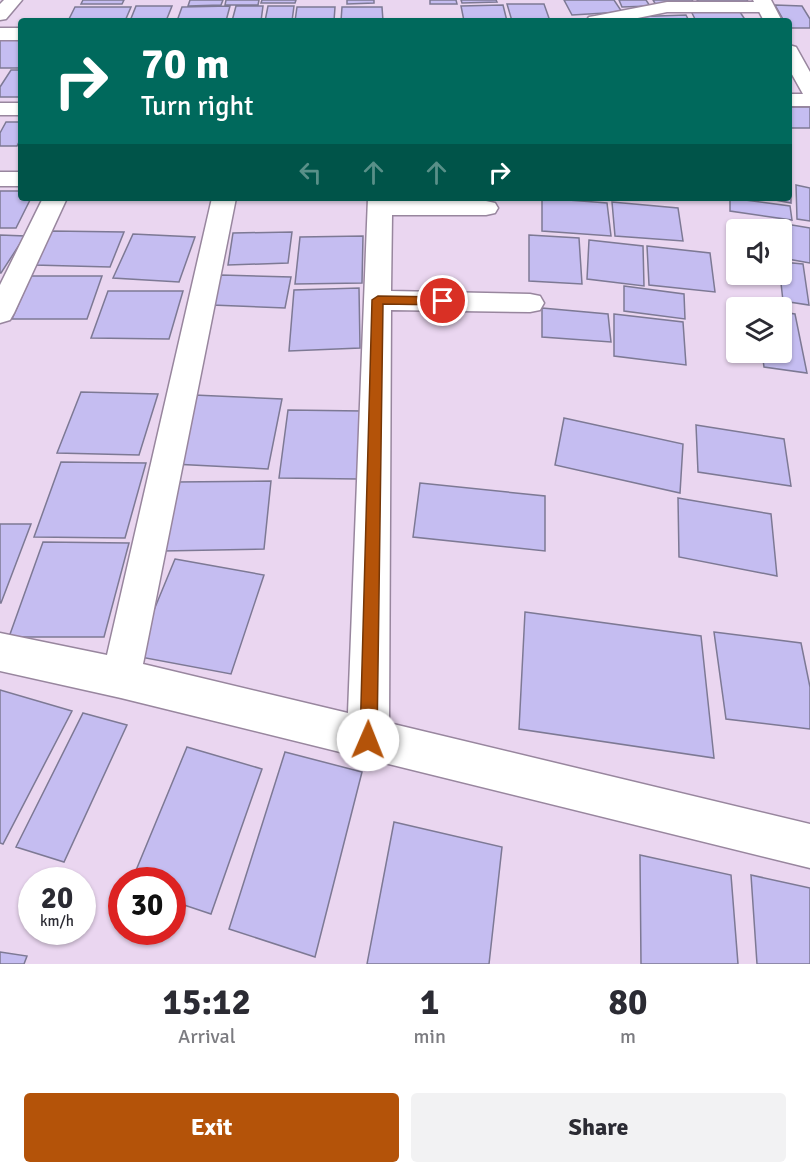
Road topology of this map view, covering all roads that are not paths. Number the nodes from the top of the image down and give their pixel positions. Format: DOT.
graph roads {
  1 [pos="14,0"];
  2 [pos="767,9"];
  3 [pos="0,15"];
  4 [pos="610,18"];
  5 [pos="0,34"];
  6 [pos="18,34"];
  7 [pos="792,56"];
  8 [pos="810,89"];
  9 [pos="792,100"];
  10 [pos="810,100"];
  11 [pos="0,109"];
  12 [pos="18,109"];
  13 [pos="0,179"];
  14 [pos="18,179"];
  15 [pos="54,201"];
  16 [pos="223,201"];
  17 [pos="379,202"];
  18 [pos="486,208"];
  19 [pos="378,300"];
  20 [pos="530,303"];
  21 [pos="0,313"];
  22 [pos="0,652"];
  23 [pos="121,678"];
  24 [pos="368,740"];
  25 [pos="810,846"];
  1 -- 3 [label="street"];
  2 -- 4 [label="street"];
  5 -- 6 [label="street"];
  7 -- 8 [label="street"];
  9 -- 10 [label="street"];
  11 -- 12 [label="street"];
  13 -- 14 [label="street"];
  15 -- 21 [label="street"];
  16 -- 23 [label="street"];
  17 -- 18 [label="street"];
  17 -- 19 [label="street"];
  19 -- 20 [label="street"];
  19 -- 24 [label="street"];
  22 -- 23 [label="street"];
  23 -- 24 [label="street"];
  24 -- 25 [label="street"];
}
